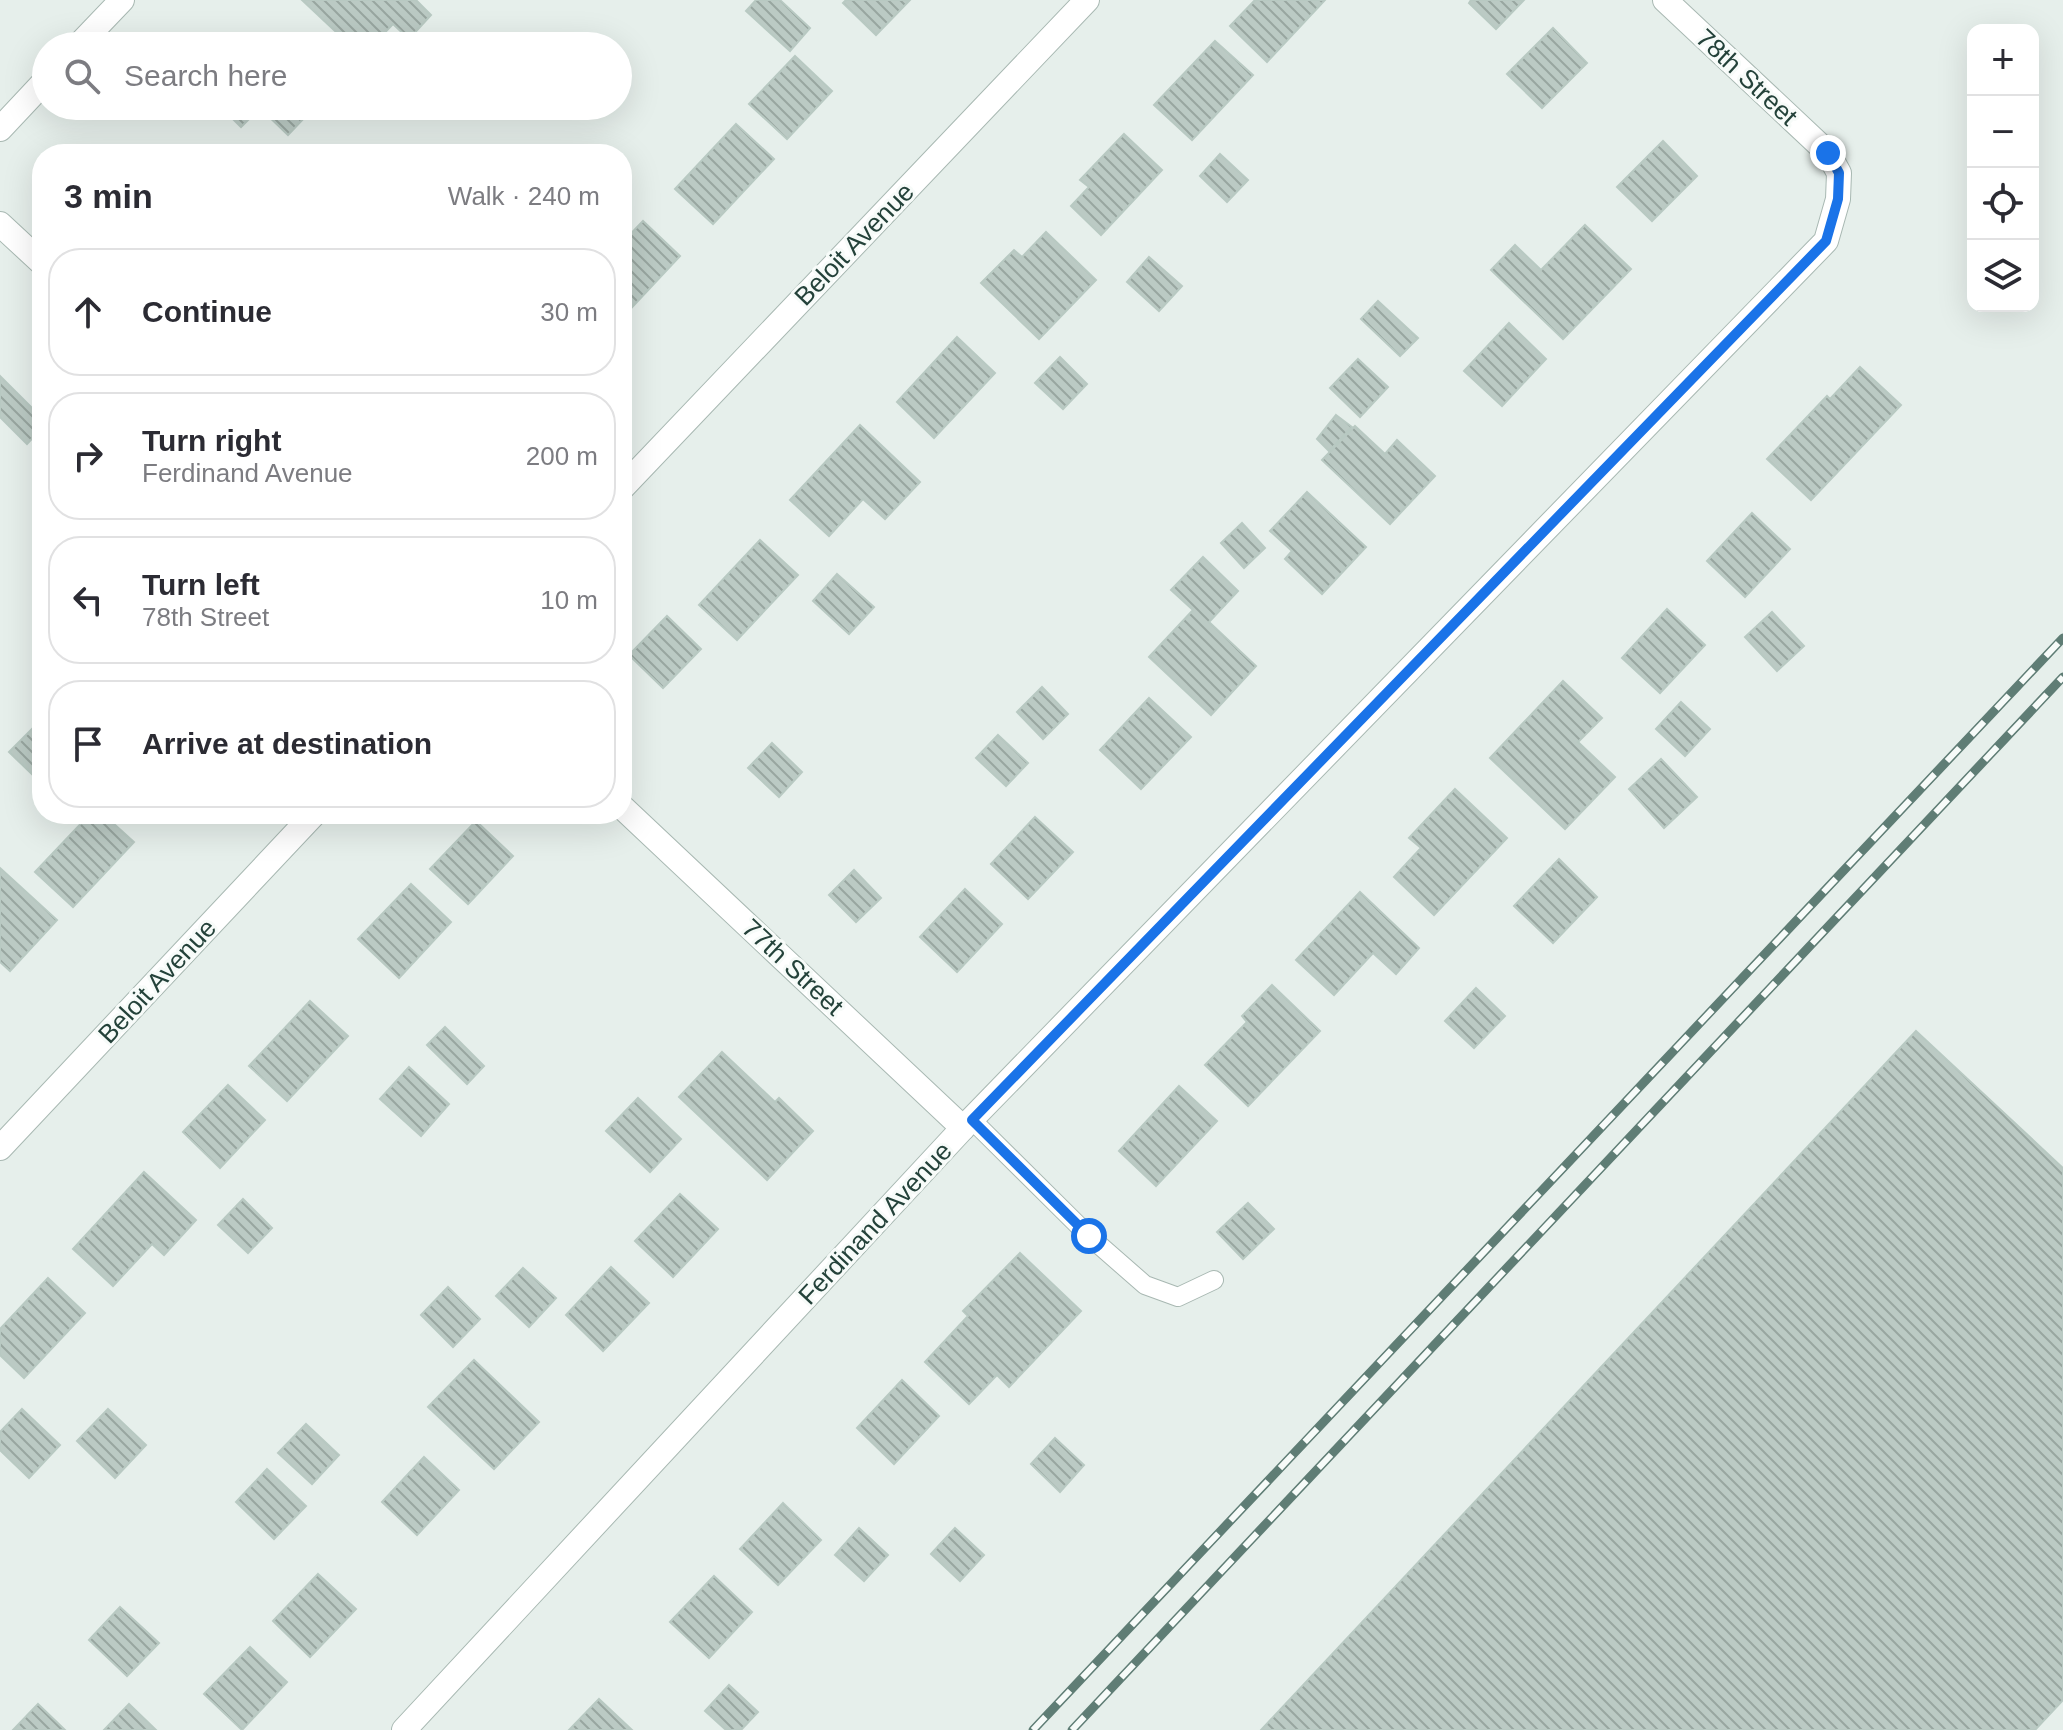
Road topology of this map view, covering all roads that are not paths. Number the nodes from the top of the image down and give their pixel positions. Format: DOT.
graph roads {
  1 [pos="122,0"];
  2 [pos="1087,0"];
  3 [pos="1665,0"];
  4 [pos="91,32"];
  5 [pos="32,95"];
  6 [pos="0,129"];
  7 [pos="1838,199"];
  8 [pos="0,224"];
  9 [pos="32,254"];
  10 [pos="632,478"];
  11 [pos="632,816"];
  12 [pos="305,824"];
  13 [pos="968,1124"];
  14 [pos="0,1148"];
  15 [pos="1214,1280"];
  16 [pos="404,1730"];
  1 -- 4 [label="street"];
  2 -- 10 [label="street, Beloit Avenue"];
  3 -- 7 [label="street, 78th Street"];
  5 -- 6 [label="street"];
  7 -- 13 [label="street, Ferdinand Avenue"];
  8 -- 9 [label="street"];
  11 -- 13 [label="street, 77th Street"];
  12 -- 14 [label="street, Beloit Avenue"];
  13 -- 15 [label="lane"];
  13 -- 16 [label="street, Ferdinand Avenue"];
}
